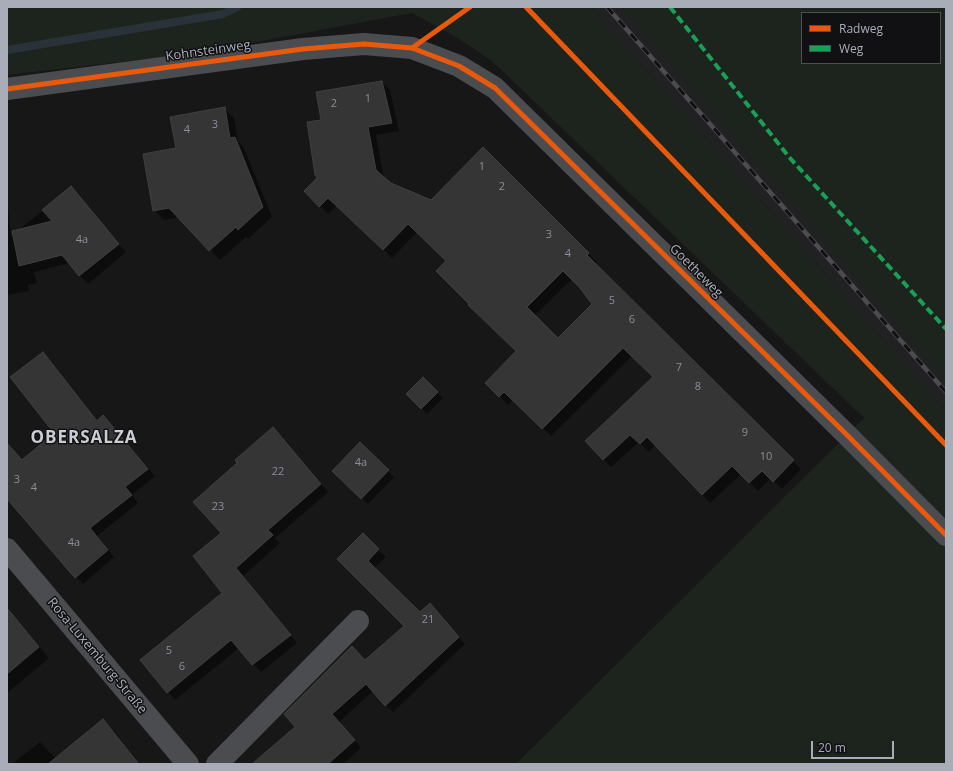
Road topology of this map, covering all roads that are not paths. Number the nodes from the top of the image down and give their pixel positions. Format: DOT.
graph roads {
  1 [pos="412,48"];
  2 [pos="7,89"];
  3 [pos="946,535"];
  4 [pos="7,549"];
  5 [pos="358,621"];
  6 [pos="188,764"];
  7 [pos="217,764"];
  1 -- 2 [label="street, Kohnsteinweg"];
  1 -- 3 [label="street, Goetheweg"];
  4 -- 6 [label="street, Rosa-Luxemburg-Straße"];
  5 -- 7 [label="street"];
}
